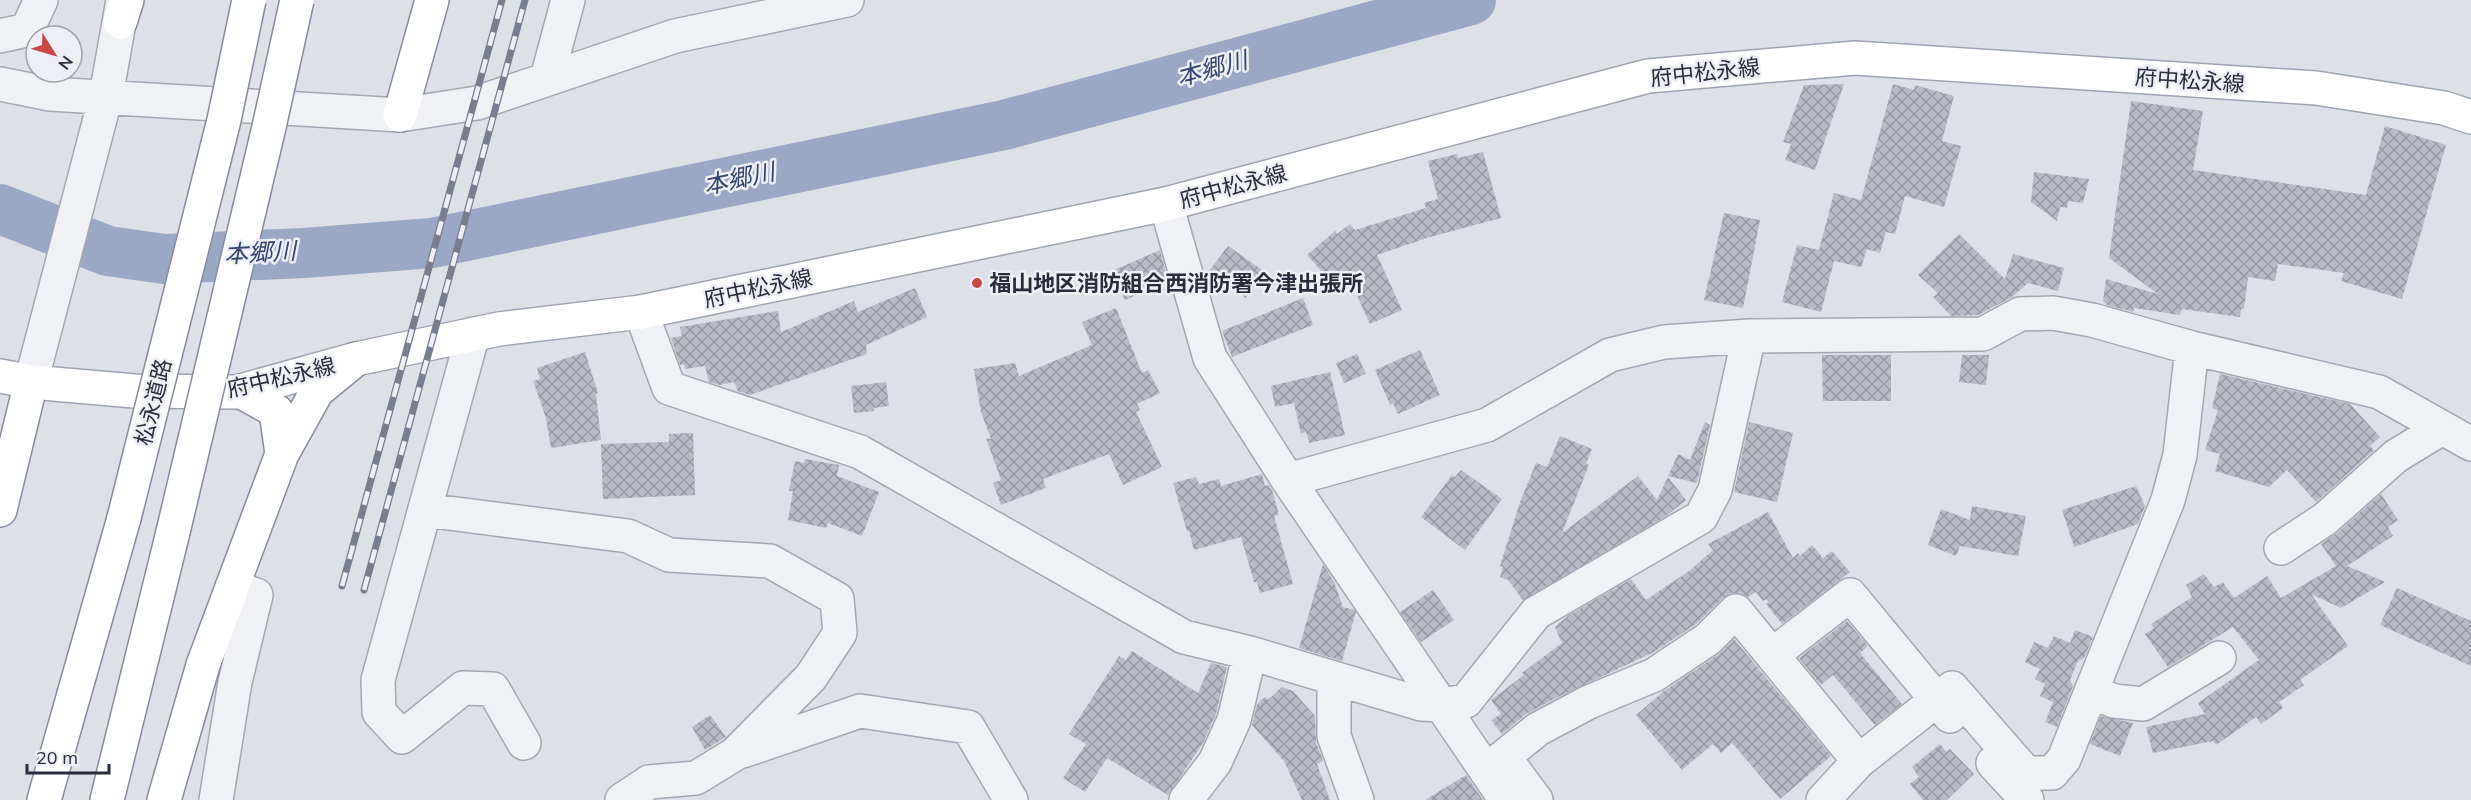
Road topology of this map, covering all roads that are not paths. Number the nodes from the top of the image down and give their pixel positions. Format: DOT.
graph roads {
  1 [pos="41,0"];
  2 [pos="249,0"];
  3 [pos="297,0"];
  4 [pos="432,0"];
  5 [pos="568,0"];
  6 [pos="792,0"];
  7 [pos="847,0"];
  8 [pos="124,7"];
  9 [pos="738,23"];
  10 [pos="0,36"];
  11 [pos="547,78"];
  12 [pos="0,84"];
  13 [pos="106,96"];
  14 [pos="400,115"];
  15 [pos="2471,117"];
  16 [pos="1166,204"];
  17 [pos="641,312"];
  18 [pos="473,334"];
  19 [pos="1749,336"];
  20 [pos="2192,348"];
  21 [pos="356,359"];
  22 [pos="15,379"];
  23 [pos="240,392"];
  24 [pos="2442,428"];
  25 [pos="2471,444"];
  26 [pos="282,454"];
  27 [pos="1288,480"];
  28 [pos="0,510"];
  29 [pos="425,510"];
  30 [pos="2281,548"];
  31 [pos="232,587"];
  32 [pos="1250,654"];
  33 [pos="1772,655"];
  34 [pos="2219,658"];
  35 [pos="1334,678"];
  36 [pos="2091,690"];
  37 [pos="1936,701"];
  38 [pos="1442,705"];
  39 [pos="524,743"];
  40 [pos="735,754"];
  41 [pos="1859,761"];
  42 [pos="1486,771"];
  43 [pos="44,800"];
  44 [pos="107,800"];
  45 [pos="164,800"];
  46 [pos="216,800"];
  47 [pos="622,800"];
  48 [pos="1011,800"];
  49 [pos="1186,800"];
  50 [pos="1357,800"];
  51 [pos="1506,800"];
  52 [pos="1536,800"];
  53 [pos="1823,800"];
  54 [pos="2027,800"];
  1 -- 10 [label="street"];
  2 -- 43 [label="main road, 松永道路, bridge"];
  3 -- 44 [label="main road, bridge"];
  4 -- 14 [label="main road"];
  5 -- 11 [label="street"];
  6 -- 9 [label="street"];
  7 -- 9 [label="street"];
  8 -- 13 [label="street"];
  9 -- 11 [label="street"];
  11 -- 14 [label="street"];
  12 -- 13 [label="street"];
  13 -- 14 [label="street"];
  13 -- 22 [label="street"];
  15 -- 16 [label="main road, 府中松永線"];
  16 -- 17 [label="main road, 府中松永線"];
  16 -- 27 [label="street"];
  17 -- 18 [label="main road, 府中松永線"];
  17 -- 32 [label="street"];
  18 -- 21 [label="main road, 府中松永線"];
  18 -- 29 [label="street"];
  19 -- 20 [label="street"];
  19 -- 27 [label="street"];
  19 -- 38 [label="street"];
  20 -- 24 [label="street"];
  20 -- 36 [label="street"];
  21 -- 23 [label="main road, 府中松永線"];
  21 -- 26 [label="main road"];
  22 -- 23 [label="main road, 府中松永線"];
  22 -- 28 [label="main road"];
  23 -- 26 [label="main road"];
  24 -- 25 [label="street"];
  24 -- 30 [label="street"];
  26 -- 31 [label="main road"];
  27 -- 38 [label="street"];
  29 -- 39 [label="street"];
  29 -- 40 [label="street"];
  31 -- 45 [label="main road"];
  31 -- 46 [label="street"];
  32 -- 35 [label="street"];
  32 -- 49 [label="street"];
  33 -- 37 [label="street"];
  33 -- 41 [label="street"];
  33 -- 42 [label="street"];
  34 -- 36 [label="street"];
  35 -- 38 [label="street"];
  35 -- 50 [label="street"];
  36 -- 37 [label="street"];
  37 -- 41 [label="street"];
  37 -- 54 [label="street"];
  38 -- 42 [label="street"];
  40 -- 47 [label="street"];
  40 -- 48 [label="street"];
  41 -- 53 [label="street"];
  42 -- 51 [label="street"];
  42 -- 52 [label="street"];
}
